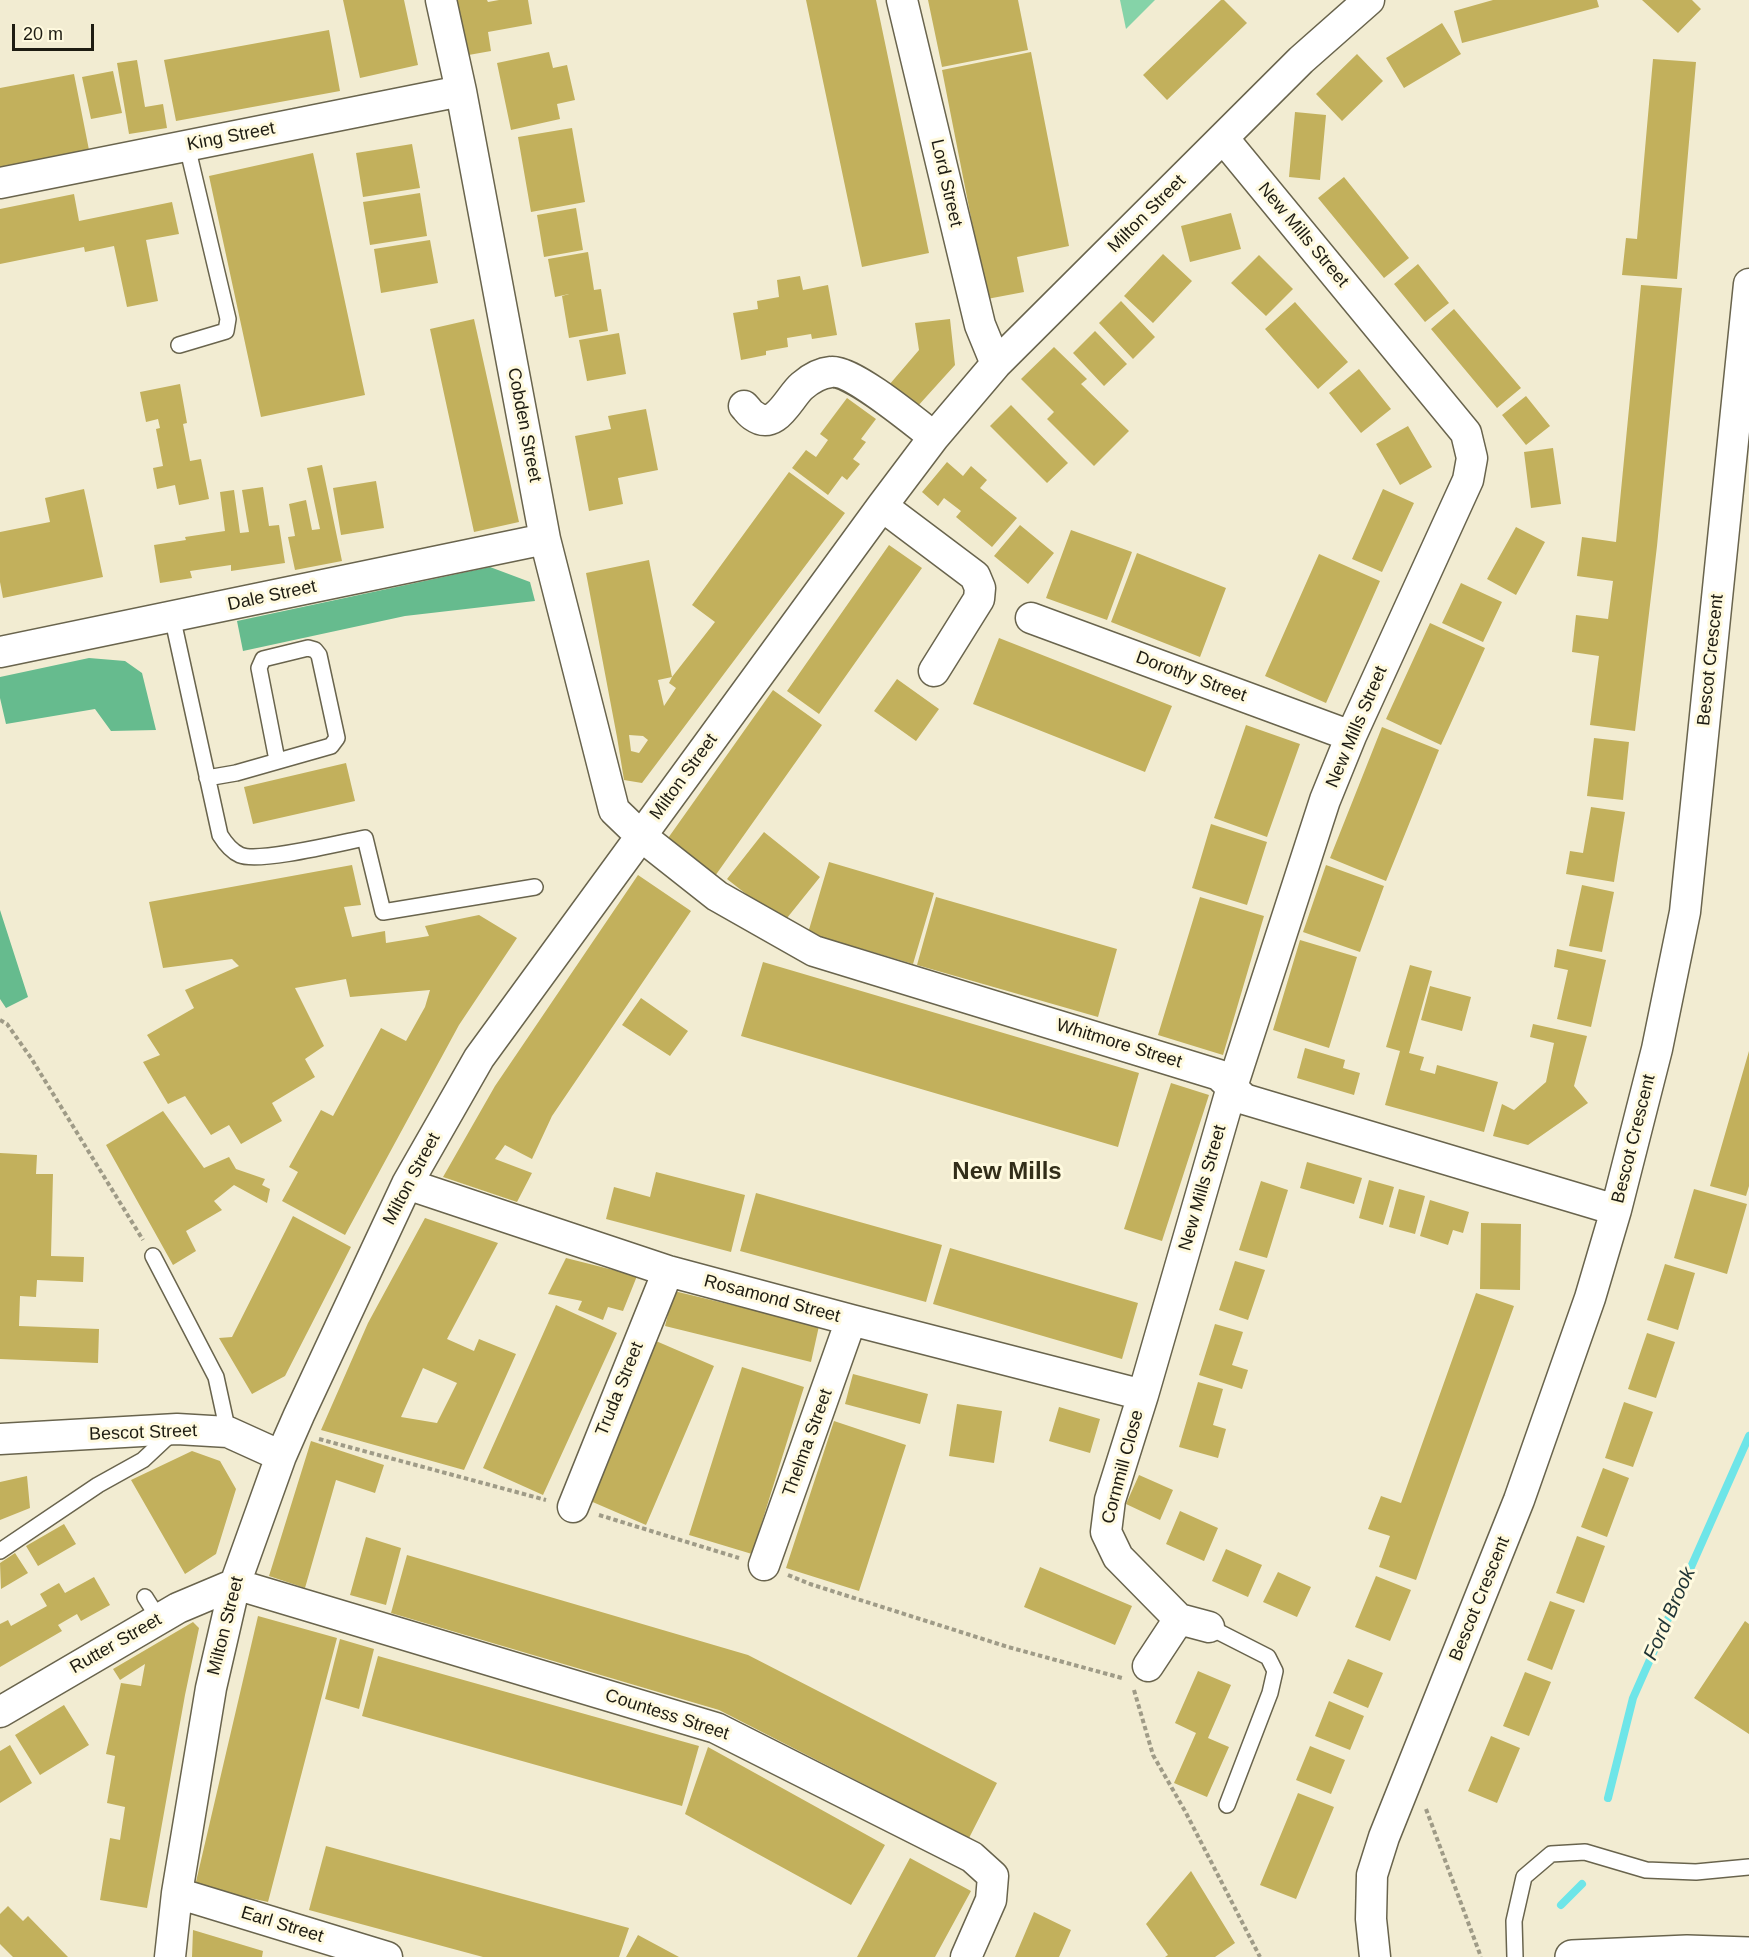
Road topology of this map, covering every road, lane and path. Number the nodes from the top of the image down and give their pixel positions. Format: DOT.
graph roads {
  1 [pos="441,0"];
  2 [pos="903,0"];
  3 [pos="1367,1"];
  4 [pos="461,91"];
  5 [pos="1223,138"];
  6 [pos="187,146"];
  7 [pos="0,183"];
  8 [pos="1749,284"];
  9 [pos="179,345"];
  10 [pos="996,364"];
  11 [pos="744,406"];
  12 [pos="934,437"];
  13 [pos="882,506"];
  14 [pos="545,539"];
  15 [pos="172,616"];
  16 [pos="1031,618"];
  17 [pos="0,652"];
  18 [pos="933,671"];
  19 [pos="1351,736"];
  20 [pos="277,760"];
  21 [pos="207,778"];
  22 [pos="641,836"];
  23 [pos="535,887"];
  24 [pos="0,1020"];
  25 [pos="1232,1087"];
  26 [pos="407,1184"];
  27 [pos="1616,1210"];
  28 [pos="153,1256"];
  29 [pos="668,1271"];
  30 [pos="851,1320"];
  31 [pos="1143,1395"];
  32 [pos="177,1429"];
  33 [pos="228,1432"];
  34 [pos="0,1439"];
  35 [pos="286,1444"];
  36 [pos="573,1508"];
  37 [pos="0,1551"];
  38 [pos="764,1565"];
  39 [pos="235,1584"];
  40 [pos="1179,1619"];
  41 [pos="1209,1627"];
  42 [pos="1148,1666"];
  43 [pos="0,1712"];
  44 [pos="1412,1769"];
  45 [pos="1227,1805"];
  46 [pos="1749,1867"];
  47 [pos="177,1893"];
  48 [pos="1747,1954"];
  49 [pos="170,1957"];
  50 [pos="387,1957"];
  51 [pos="966,1957"];
  52 [pos="1260,1957"];
  53 [pos="1375,1957"];
  54 [pos="1481,1957"];
  55 [pos="1515,1957"];
  56 [pos="1572,1957"];
  1 -- 4 [label="street, Cobden Street"];
  2 -- 10 [label="street, Lord Street"];
  3 -- 5 [label="street, Milton Street"];
  4 -- 6 [label="street, King Street"];
  4 -- 14 [label="street, Cobden Street"];
  5 -- 10 [label="street, Milton Street"];
  5 -- 19 [label="street, New Mills Street"];
  6 -- 7 [label="street, King Street"];
  6 -- 9 [label="lane"];
  8 -- 27 [label="street, Bescot Crescent"];
  10 -- 12 [label="street, Milton Street"];
  11 -- 12 [label="street"];
  12 -- 13 [label="street, Milton Street"];
  13 -- 18 [label="street"];
  13 -- 22 [label="street, Milton Street"];
  14 -- 15 [label="street, Dale Street"];
  14 -- 22 [label="street, Cobden Street"];
  15 -- 17 [label="street, Dale Street"];
  15 -- 21 [label="lane"];
  16 -- 19 [label="street, Dorothy Street"];
  19 -- 25 [label="street, New Mills Street"];
  20 -- 20 [label="lane"];
  20 -- 21 [label="lane"];
  21 -- 23 [label="lane"];
  22 -- 25 [label="street, Whitmore Street"];
  22 -- 26 [label="street, Milton Street"];
  24 -- 28 [label="path"];
  25 -- 27 [label="street, Whitmore Street"];
  25 -- 31 [label="street, New Mills Street"];
  26 -- 29 [label="street, Rosamond Street"];
  26 -- 35 [label="street, Milton Street"];
  27 -- 44 [label="street, Bescot Crescent"];
  28 -- 33 [label="lane"];
  29 -- 30 [label="street, Rosamond Street"];
  29 -- 36 [label="street, Truda Street"];
  30 -- 31 [label="street, Rosamond Street"];
  30 -- 38 [label="street, Thelma Street"];
  31 -- 40 [label="street, Cornmill Close"];
  32 -- 33 [label="street, Bescot Street"];
  32 -- 34 [label="street, Bescot Street"];
  32 -- 37 [label="lane"];
  33 -- 35 [label="street, Bescot Street"];
  35 -- 36 [label="path"];
  35 -- 39 [label="street, Milton Street"];
  36 -- 38 [label="path"];
  38 -- 52 [label="path"];
  39 -- 43 [label="street, Rutter Street"];
  39 -- 47 [label="street, Milton Street"];
  39 -- 51 [label="street, Countess Street"];
  40 -- 41 [label="street"];
  40 -- 42 [label="street"];
  41 -- 45 [label="lane"];
  44 -- 53 [label="street, Bescot Crescent"];
  44 -- 54 [label="path"];
  46 -- 55 [label="lane"];
  47 -- 49 [label="street, Milton Street"];
  47 -- 50 [label="street, Earl Street"];
  48 -- 56 [label="street"];
}
